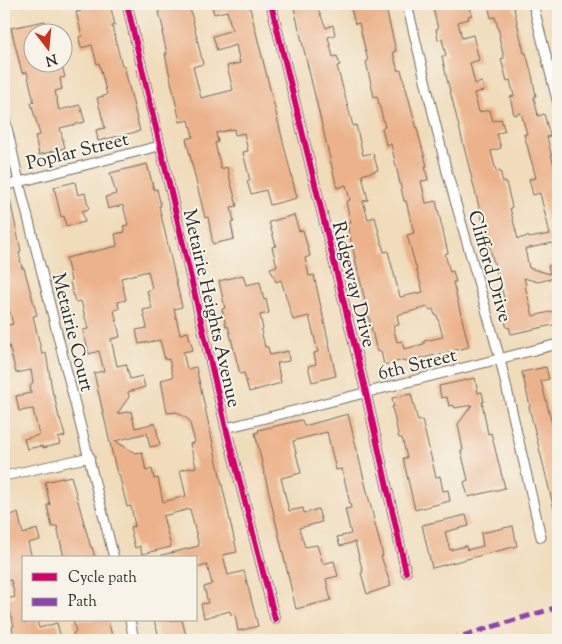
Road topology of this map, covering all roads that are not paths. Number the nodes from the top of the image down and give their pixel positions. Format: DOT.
graph roads {
  1 [pos="127,4"];
  2 [pos="272,4"];
  3 [pos="407,4"];
  4 [pos="533,4"];
  5 [pos="558,104"];
  6 [pos="4,114"];
  7 [pos="159,146"];
  8 [pos="19,182"];
  9 [pos="4,186"];
  10 [pos="558,344"];
  11 [pos="500,359"];
  12 [pos="366,393"];
  13 [pos="226,428"];
  14 [pos="90,457"];
  15 [pos="4,476"];
  16 [pos="541,537"];
  17 [pos="114,556"];
  18 [pos="406,572"];
  19 [pos="274,618"];
  20 [pos="130,622"];
  21 [pos="134,640"];
  1 -- 7 [label="street, Metairie Heights Avenue"];
  2 -- 12 [label="street, Ridgeway Drive"];
  3 -- 11 [label="street, Clifford Drive"];
  4 -- 5 [label="street"];
  6 -- 8 [label="street, Metairie Court"];
  7 -- 8 [label="street, Poplar Street"];
  7 -- 13 [label="street, Metairie Heights Avenue"];
  8 -- 9 [label="street, Poplar Street"];
  8 -- 14 [label="street, Metairie Court"];
  10 -- 11 [label="street, 6th Street"];
  11 -- 12 [label="street, 6th Street"];
  11 -- 16 [label="street, Clifford Drive"];
  12 -- 13 [label="street, 6th Street"];
  12 -- 18 [label="street, Ridgeway Drive"];
  13 -- 19 [label="street, Metairie Heights Avenue"];
  14 -- 15 [label="street"];
  14 -- 17 [label="street, Metairie Court"];
  20 -- 21 [label="street"];
}
